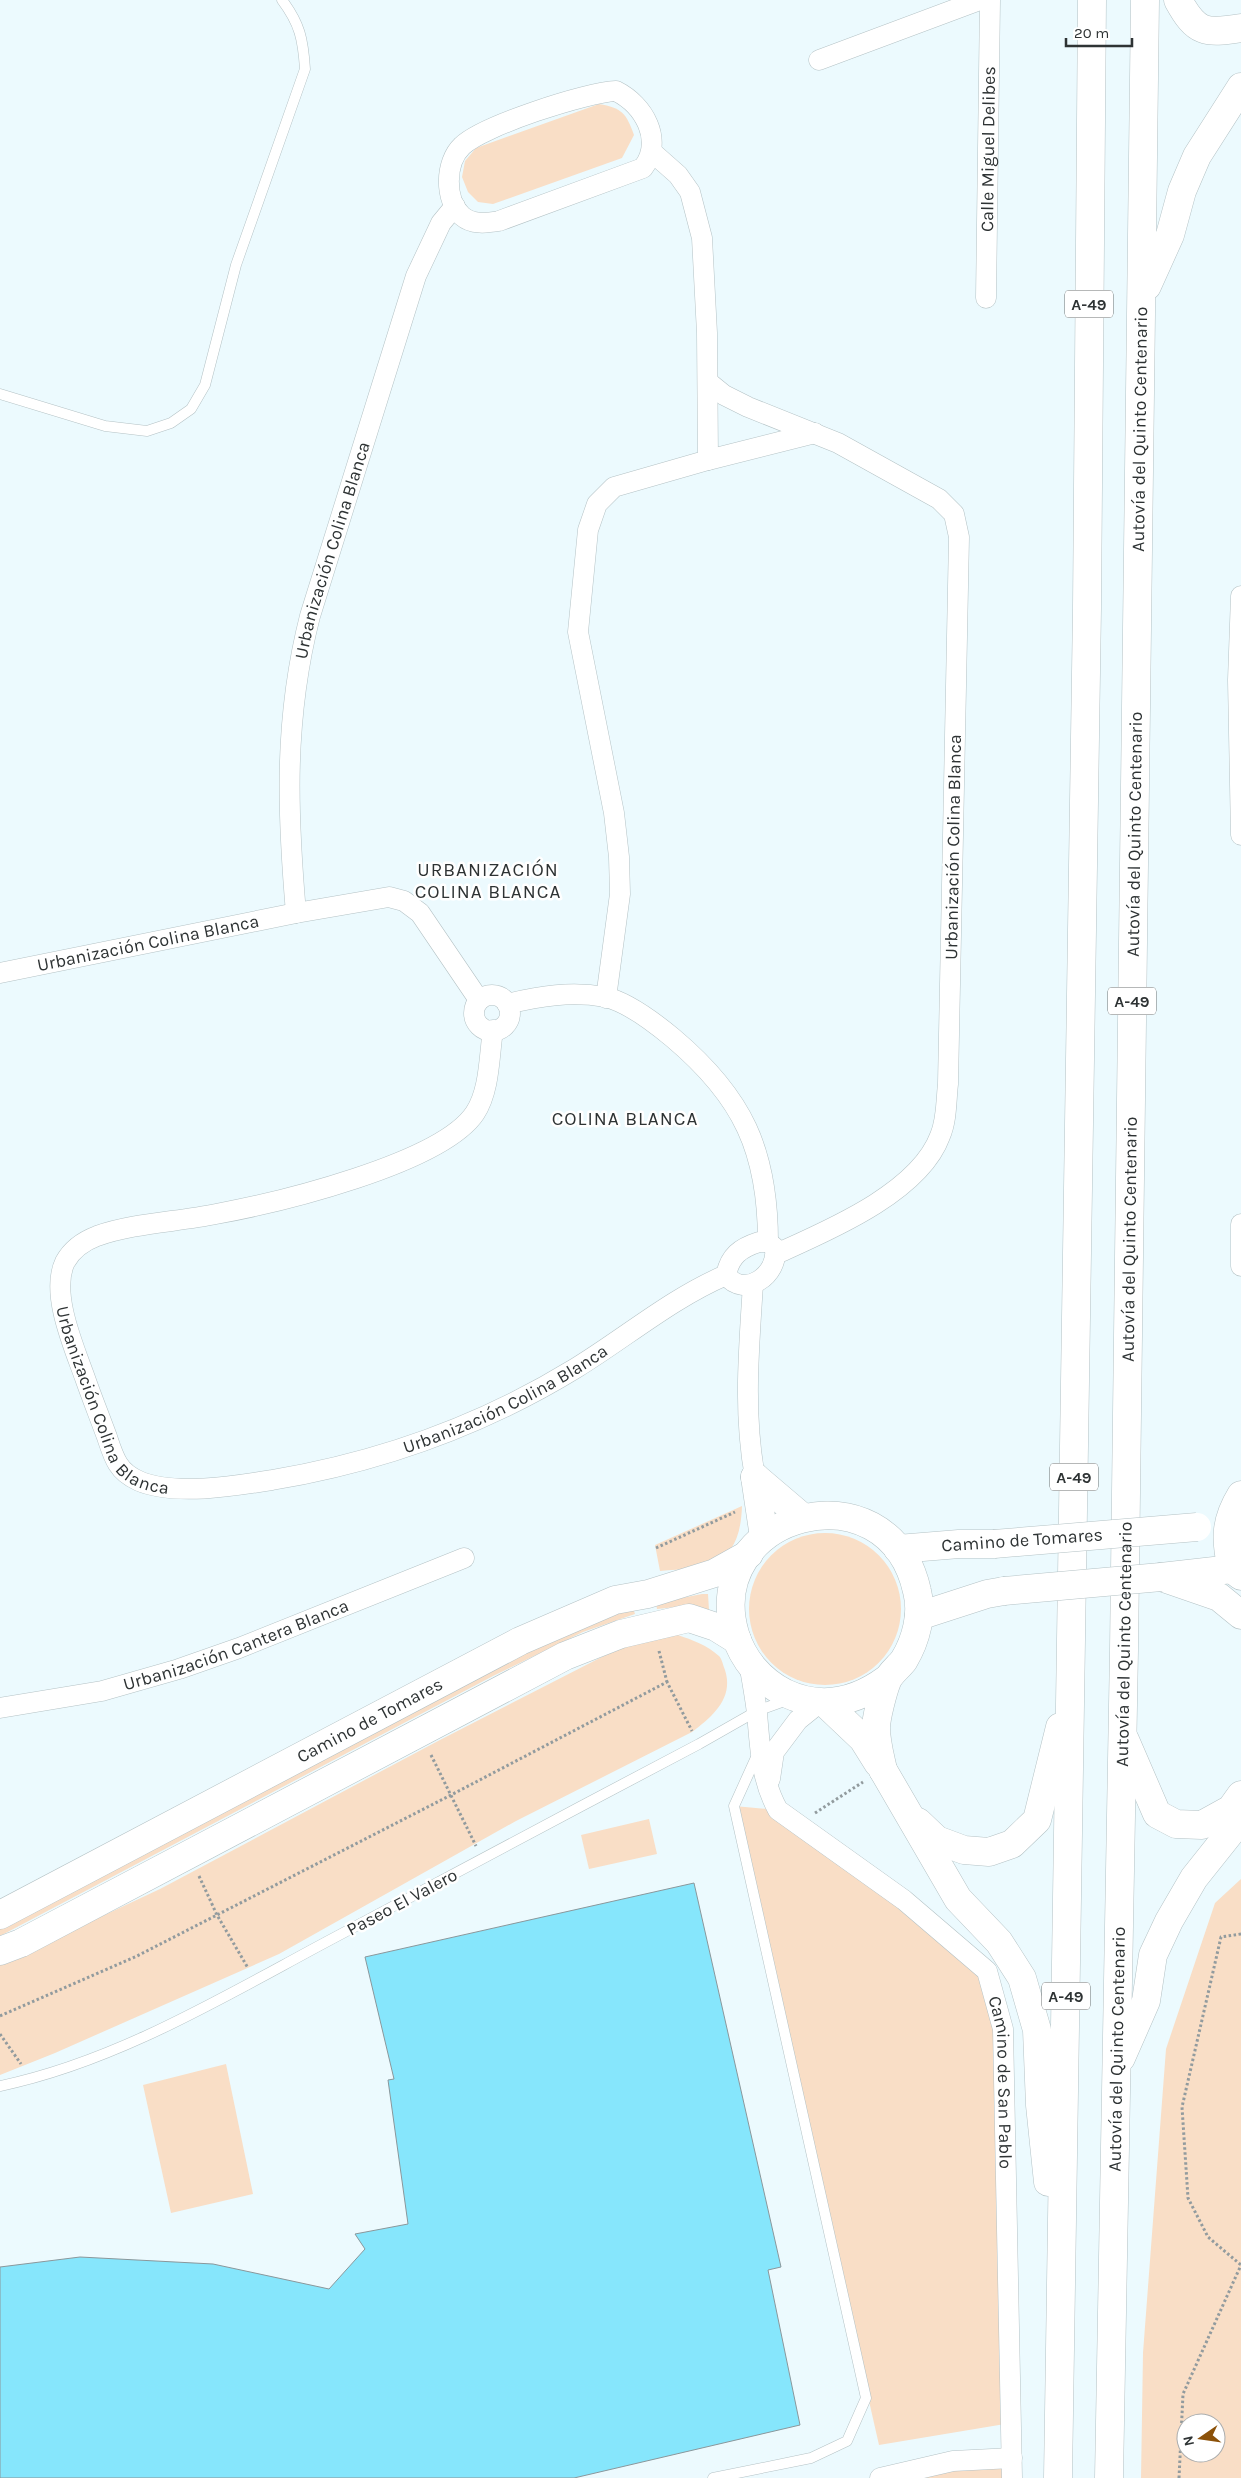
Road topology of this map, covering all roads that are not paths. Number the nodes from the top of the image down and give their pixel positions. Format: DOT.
graph roads {
  1 [pos="282,0"];
  2 [pos="980,0"];
  3 [pos="990,0"];
  4 [pos="1092,0"];
  5 [pos="1145,0"];
  6 [pos="1178,0"];
  7 [pos="1241,28"];
  8 [pos="819,60"];
  9 [pos="1241,87"];
  10 [pos="652,152"];
  11 [pos="455,206"];
  12 [pos="1142,297"];
  13 [pos="986,298"];
  14 [pos="708,382"];
  15 [pos="0,394"];
  16 [pos="815,433"];
  17 [pos="708,460"];
  18 [pos="1241,596"];
  19 [pos="1241,835"];
  20 [pos="296,913"];
  21 [pos="0,973"];
  22 [pos="606,998"];
  23 [pos="479,1000"];
  24 [pos="507,1004"];
  25 [pos="493,1030"];
  26 [pos="1241,1224"];
  27 [pos="772,1248"];
  28 [pos="1241,1266"];
  29 [pos="726,1275"];
  30 [pos="753,1284"];
  31 [pos="755,1477"];
  32 [pos="1236,1503"];
  33 [pos="802,1517"];
  34 [pos="757,1545"];
  35 [pos="898,1549"];
  36 [pos="464,1558"];
  37 [pos="1236,1573"];
  38 [pos="1160,1577"];
  39 [pos="1241,1615"];
  40 [pos="919,1616"];
  41 [pos="743,1652"];
  42 [pos="887,1679"];
  43 [pos="1070,1692"];
  44 [pos="813,1701"];
  45 [pos="0,1708"];
  46 [pos="756,1711"];
  47 [pos="1122,1732"];
  48 [pos="759,1750"];
  49 [pos="883,1770"];
  50 [pos="768,1793"];
  51 [pos="1241,1796"];
  52 [pos="904,1809"];
  53 [pos="1241,1819"];
  54 [pos="0,1915"];
  55 [pos="0,1951"];
  56 [pos="1116,2071"];
  57 [pos="0,2086"];
  58 [pos="1060,2300"];
  59 [pos="1012,2458"];
  60 [pos="713,2478"];
  61 [pos="880,2478"];
  62 [pos="1012,2478"];
  63 [pos="1058,2478"];
  64 [pos="1109,2478"];
  1 -- 15 [label="lane"];
  2 -- 8 [label="street"];
  3 -- 13 [label="street, Calle Miguel Delibes"];
  4 -- 43 [label="main road, A-49"];
  5 -- 12 [label="main road, Autovía del Quinto Centenario / A-49"];
  6 -- 7 [label="main road"];
  9 -- 12 [label="main road"];
  10 -- 11 [label="street"];
  10 -- 11 [label="street"];
  10 -- 14 [label="street"];
  11 -- 20 [label="street, Urbanización Colina Blanca"];
  12 -- 47 [label="main road, Autovía del Quinto Centenario / A-49"];
  14 -- 16 [label="street, Urbanización Colina Blanca"];
  14 -- 17 [label="street"];
  16 -- 17 [label="street"];
  16 -- 27 [label="street, Urbanización Colina Blanca"];
  17 -- 22 [label="street"];
  18 -- 19 [label="street"];
  20 -- 21 [label="street, Urbanización Colina Blanca"];
  20 -- 23 [label="street, Urbanización Colina Blanca"];
  22 -- 24 [label="street"];
  22 -- 27 [label="street"];
  23 -- 24 [label="street"];
  23 -- 25 [label="street"];
  24 -- 25 [label="street"];
  25 -- 29 [label="street, Urbanización Colina Blanca"];
  26 -- 28 [label="street"];
  27 -- 29 [label="street"];
  27 -- 30 [label="street"];
  29 -- 30 [label="street"];
  30 -- 31 [label="street"];
  31 -- 33 [label="main road"];
  31 -- 34 [label="main road"];
  32 -- 35 [label="main road, Camino de Tomares, bridge"];
  32 -- 37 [label="main road"];
  33 -- 34 [label="main road, Camino de Tomares"];
  33 -- 35 [label="main road, Camino de Tomares"];
  34 -- 41 [label="main road"];
  34 -- 54 [label="main road, Camino de Tomares"];
  35 -- 40 [label="main road, Camino de Tomares"];
  36 -- 45 [label="street, Urbanización Cantera Blanca"];
  37 -- 38 [label="main road"];
  38 -- 39 [label="main road"];
  38 -- 40 [label="main road, bridge"];
  40 -- 42 [label="main road, Camino de Tomares"];
  41 -- 44 [label="main road, Camino de Tomares"];
  41 -- 46 [label="street, Camino de San Pablo"];
  41 -- 55 [label="main road, Camino de Tomares"];
  42 -- 44 [label="main road"];
  42 -- 49 [label="main road"];
  43 -- 52 [label="main road"];
  43 -- 58 [label="main road, A-49"];
  44 -- 46 [label="lane, Paseo El Valero"];
  44 -- 49 [label="main road, Camino de Tomares"];
  44 -- 50 [label="street"];
  46 -- 48 [label="street, Camino de San Pablo"];
  46 -- 57 [label="lane, Paseo El Valero"];
  47 -- 51 [label="main road"];
  47 -- 56 [label="main road, Autovía del Quinto Centenario / A-49"];
  48 -- 50 [label="street, Camino de San Pablo"];
  48 -- 60 [label="lane"];
  49 -- 52 [label="main road"];
  50 -- 59 [label="street, Camino de San Pablo"];
  52 -- 58 [label="main road"];
  53 -- 56 [label="main road"];
  56 -- 64 [label="main road, Autovía del Quinto Centenario / A-49"];
  58 -- 63 [label="main road, A-49"];
  59 -- 61 [label="street"];
  59 -- 62 [label="street, Camino de San Pablo"];
}
